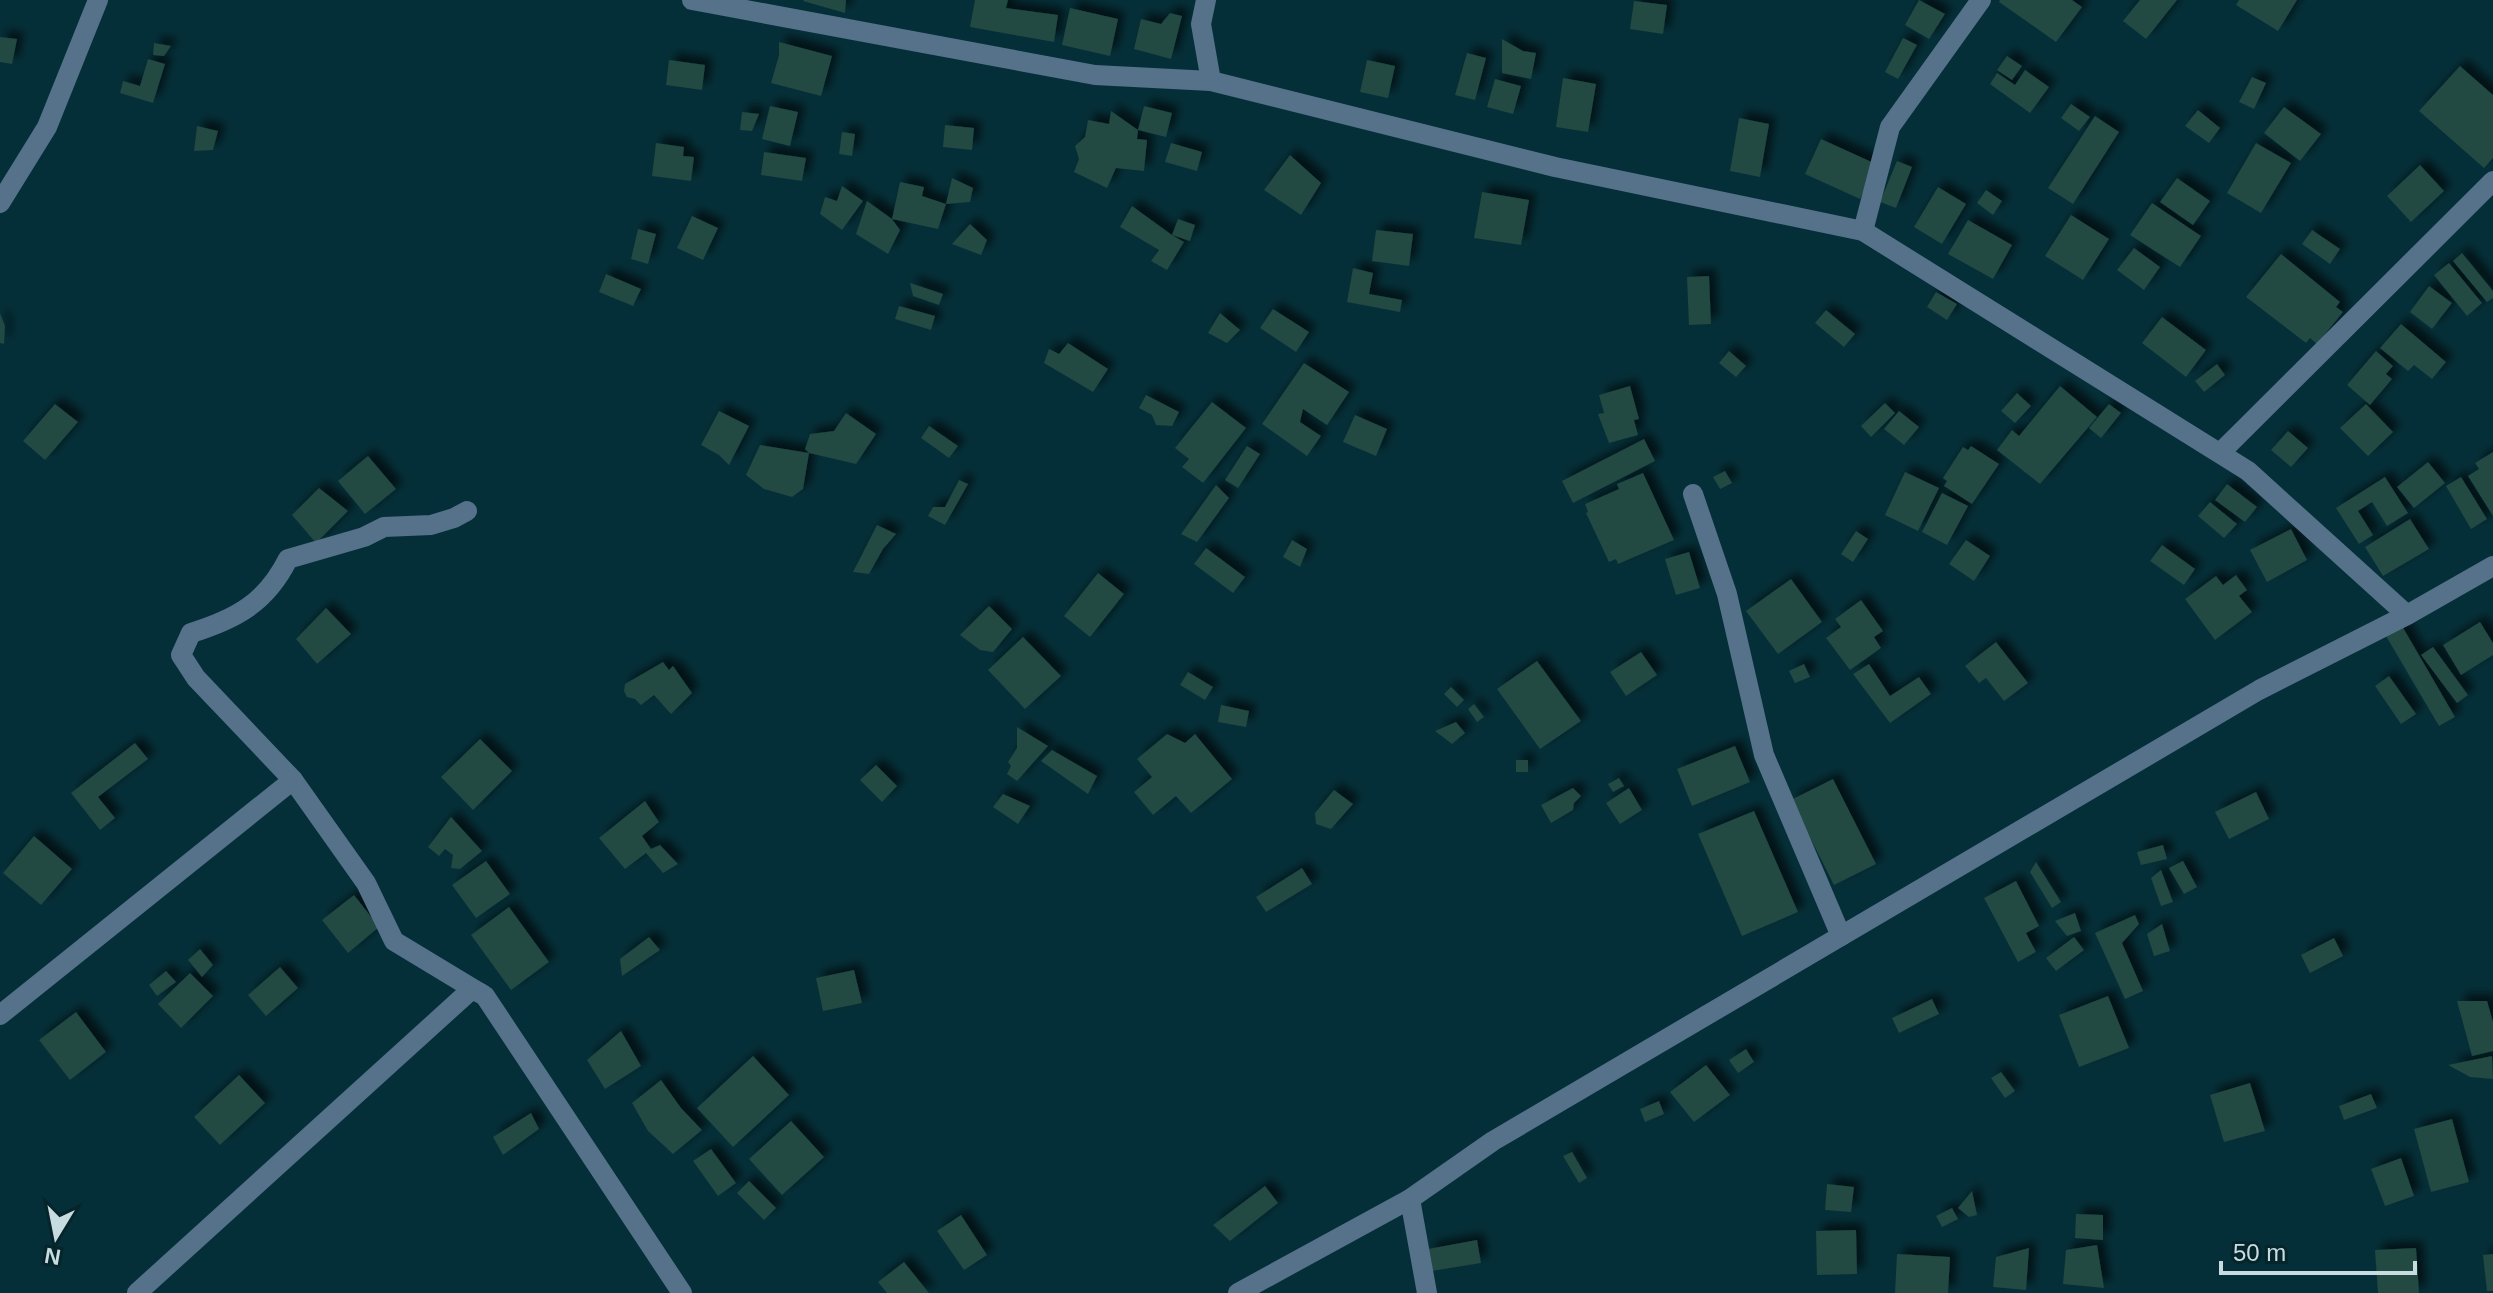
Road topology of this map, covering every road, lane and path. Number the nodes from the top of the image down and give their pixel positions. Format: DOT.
graph roads {
  1 [pos="98,0"];
  2 [pos="692,0"];
  3 [pos="1206,0"];
  4 [pos="1981,0"];
  5 [pos="1211,81"];
  6 [pos="2493,181"];
  7 [pos="0,203"];
  8 [pos="1863,231"];
  9 [pos="2220,453"];
  10 [pos="1693,494"];
  11 [pos="467,511"];
  12 [pos="2493,566"];
  13 [pos="2407,615"];
  14 [pos="293,780"];
  15 [pos="1841,936"];
  16 [pos="485,996"];
  17 [pos="0,1015"];
  18 [pos="1410,1199"];
  19 [pos="137,1293"];
  20 [pos="682,1293"];
  21 [pos="1238,1293"];
  22 [pos="1427,1293"];
  1 -- 7 [label="street"];
  2 -- 5 [label="street"];
  3 -- 5 [label="street"];
  4 -- 8 [label="street"];
  5 -- 8 [label="street"];
  6 -- 9 [label="street"];
  8 -- 9 [label="street"];
  9 -- 13 [label="street"];
  10 -- 15 [label="street"];
  11 -- 14 [label="street"];
  12 -- 13 [label="street"];
  13 -- 15 [label="street"];
  14 -- 16 [label="street"];
  14 -- 17 [label="street"];
  15 -- 18 [label="street"];
  16 -- 19 [label="street"];
  16 -- 20 [label="street"];
  18 -- 21 [label="street"];
  18 -- 22 [label="street"];
}
